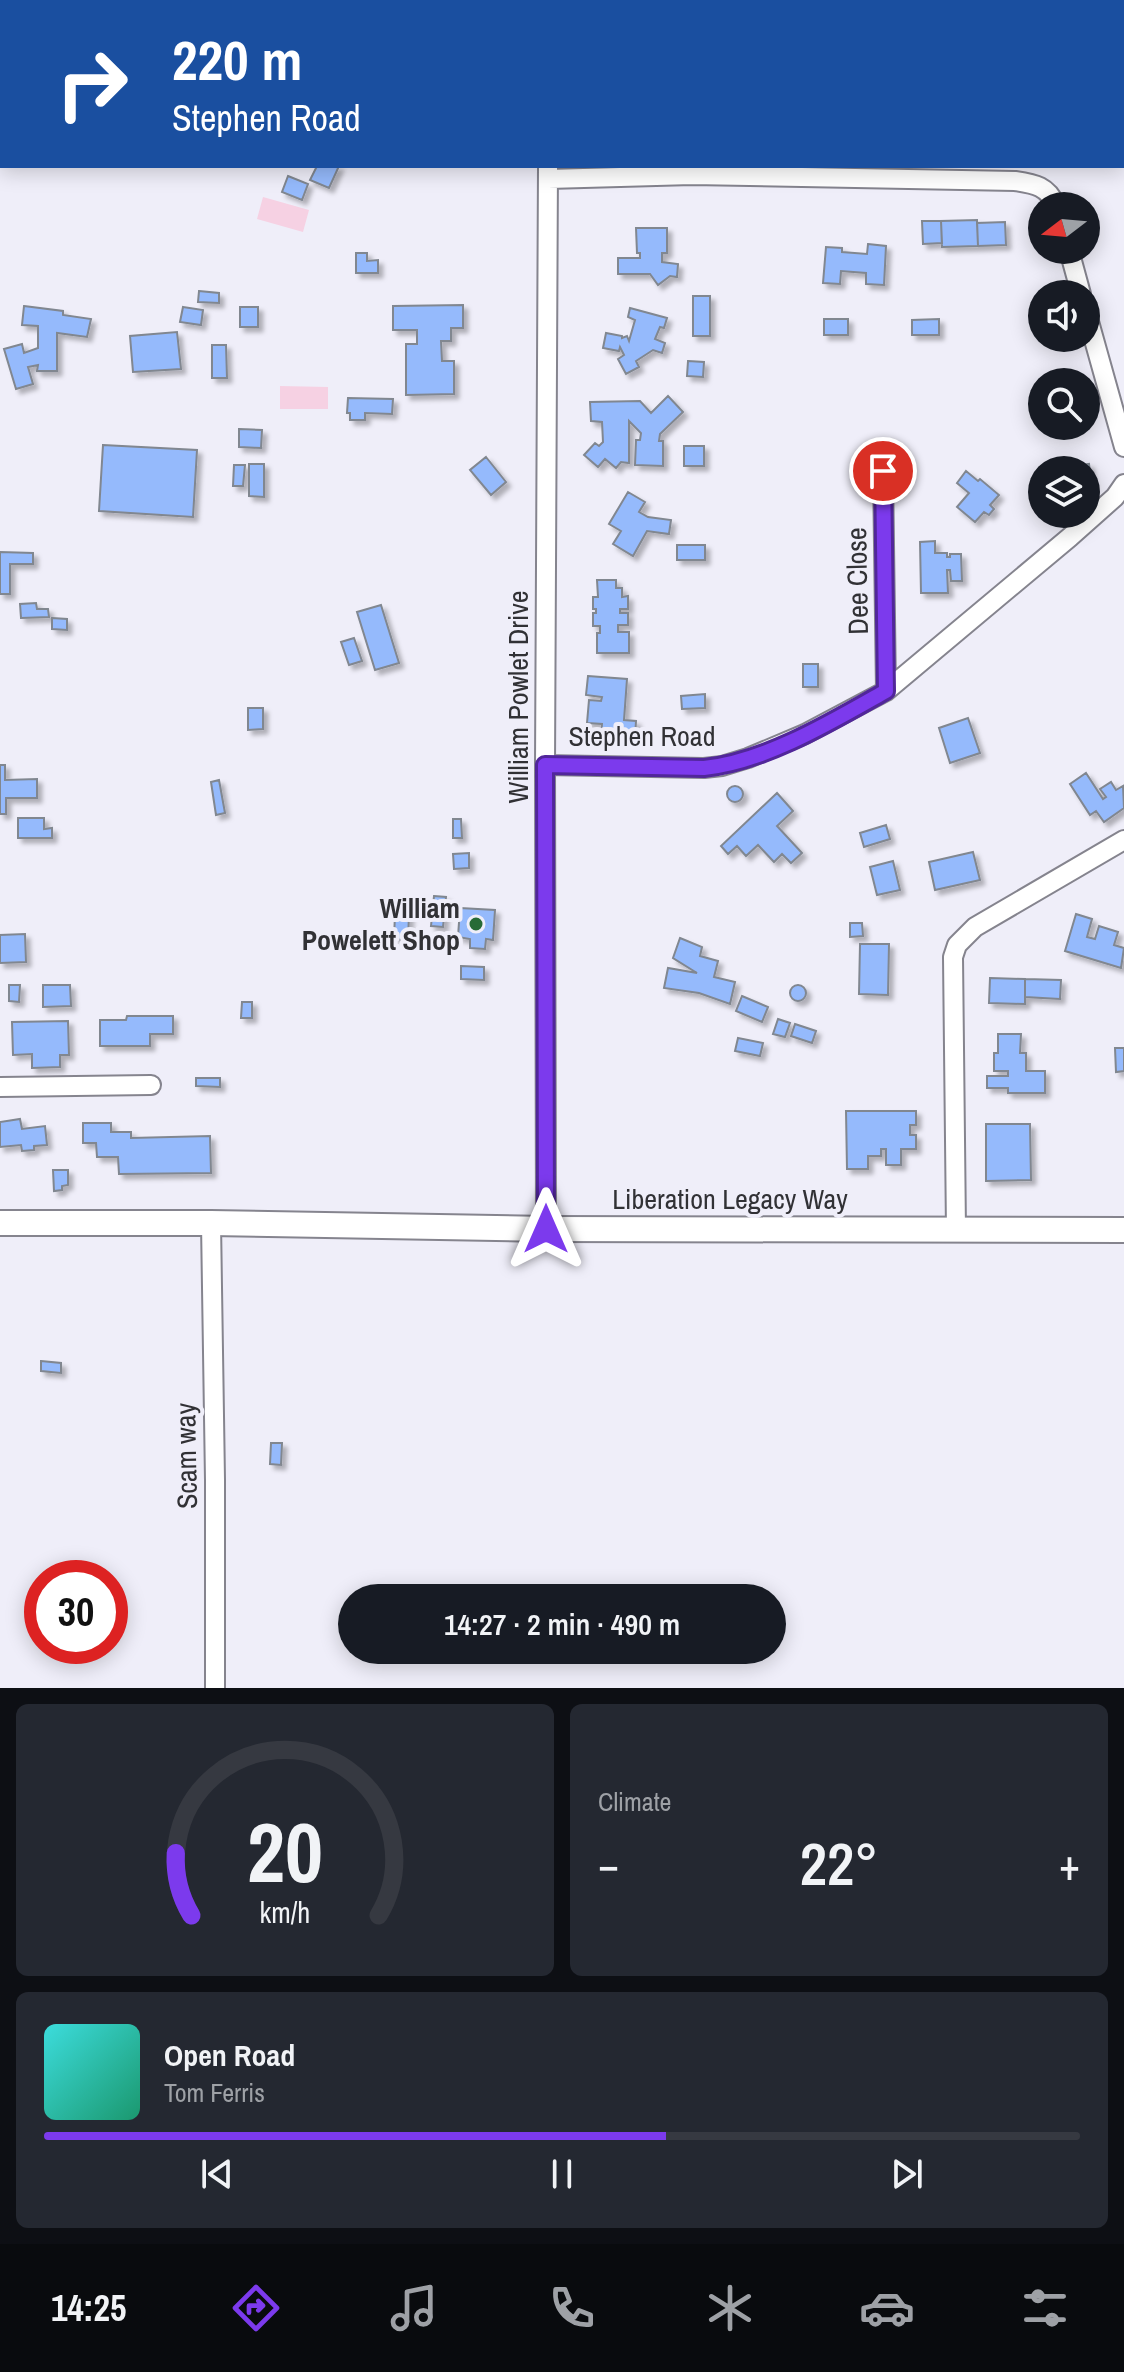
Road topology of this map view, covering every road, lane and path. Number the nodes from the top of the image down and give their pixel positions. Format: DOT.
graph roads {
  1 [pos="548,173"];
  2 [pos="1049,192"];
  3 [pos="1097,352"];
  4 [pos="1124,447"];
  5 [pos="883,471"];
  6 [pos="1124,484"];
  7 [pos="886,691"];
  8 [pos="545,765"];
  9 [pos="1124,840"];
  10 [pos="151,1085"];
  11 [pos="0,1087"];
  12 [pos="0,1223"];
  13 [pos="211,1223"];
  14 [pos="546,1229"];
  15 [pos="956,1230"];
  16 [pos="1124,1230"];
  17 [pos="215,1688"];
  1 -- 2 [label="street"];
  1 -- 8 [label="street, William Powlet Drive"];
  3 -- 4 [label="street"];
  5 -- 7 [label="street, Dee Close"];
  6 -- 7 [label="street, Stephen Road"];
  7 -- 8 [label="street, Stephen Road"];
  8 -- 14 [label="street, William Powlet Drive"];
  9 -- 15 [label="street"];
  10 -- 11 [label="street"];
  12 -- 13 [label="main road, Liberation Legacy Way"];
  13 -- 14 [label="main road, Liberation Legacy Way"];
  13 -- 17 [label="street, Scam way"];
  14 -- 15 [label="main road, Liberation Legacy Way"];
  15 -- 16 [label="main road, Liberation Legacy Way"];
}
